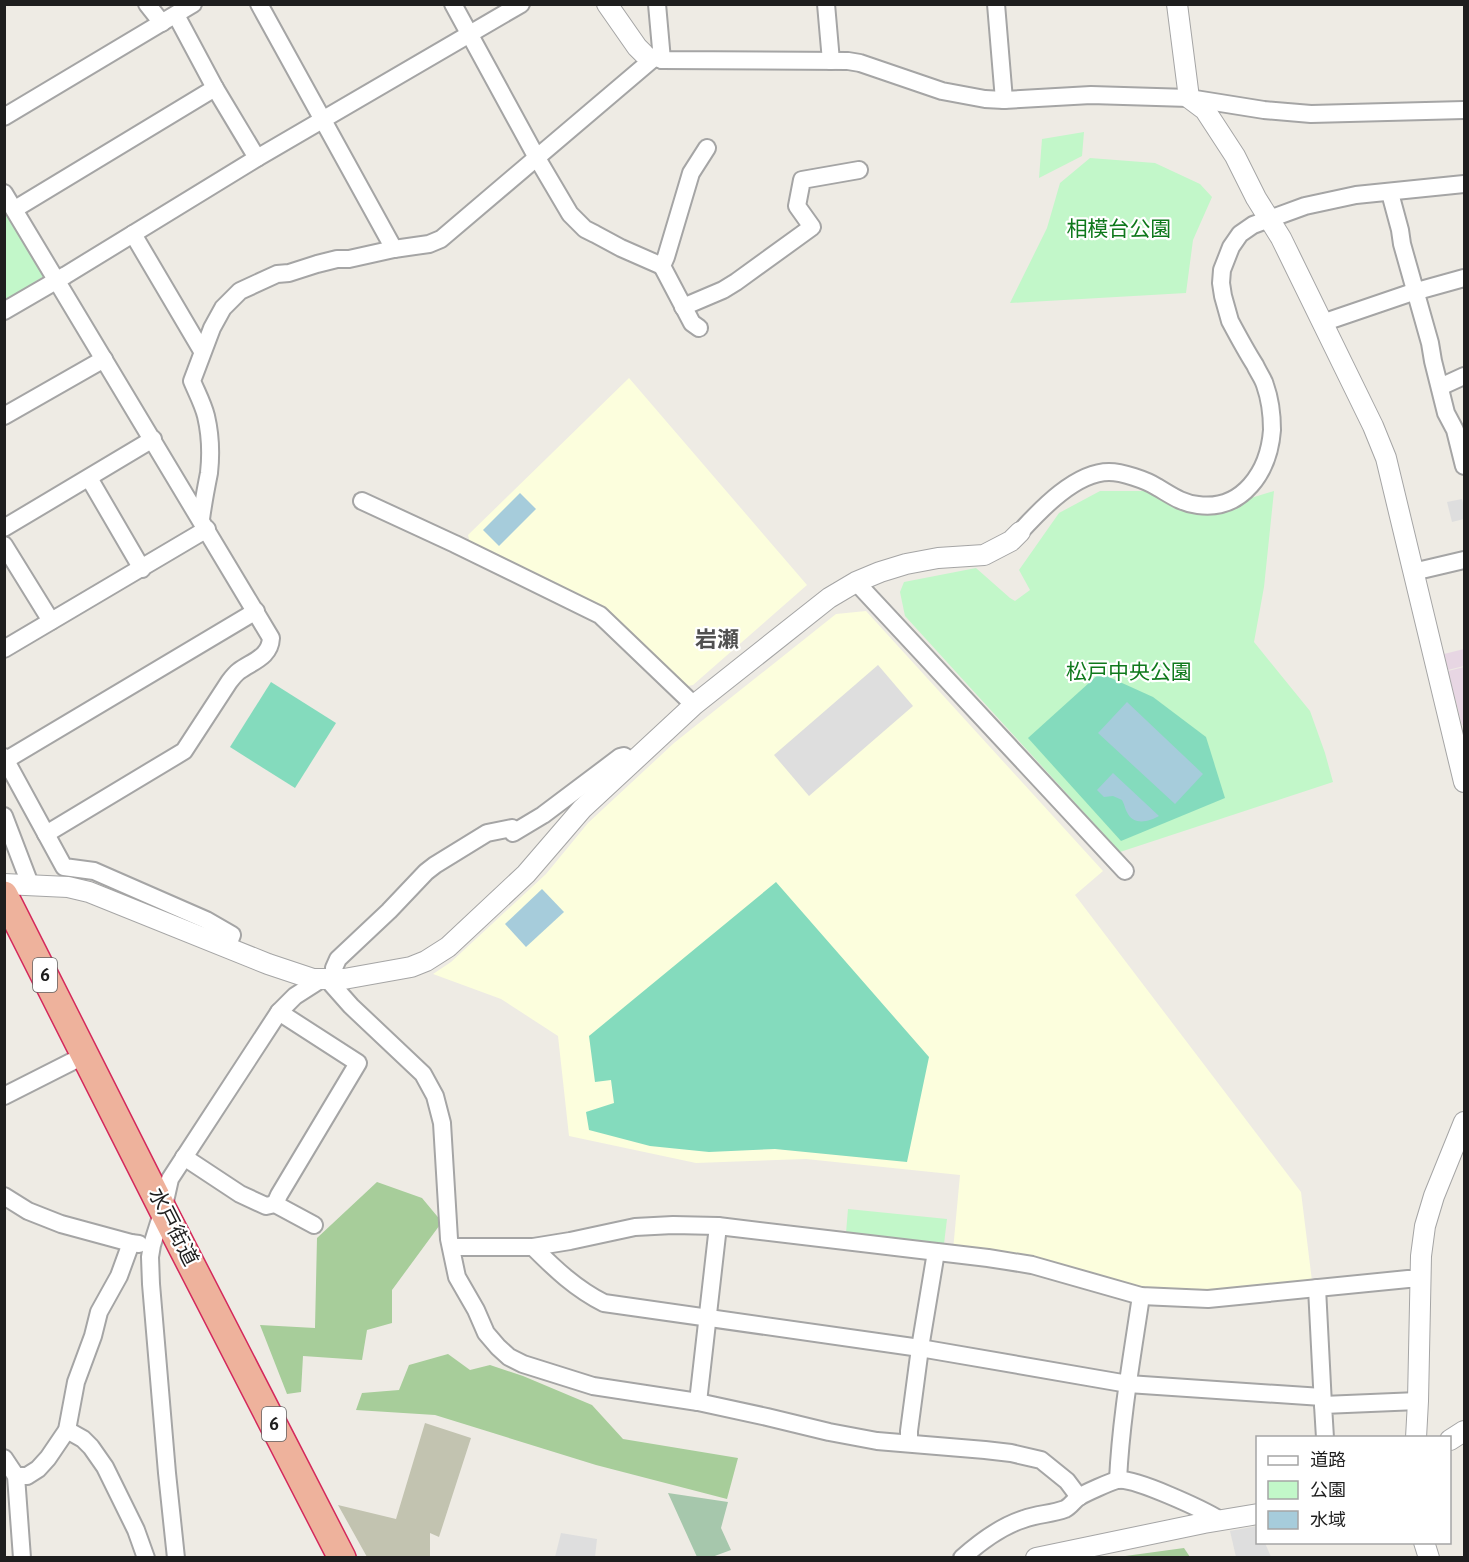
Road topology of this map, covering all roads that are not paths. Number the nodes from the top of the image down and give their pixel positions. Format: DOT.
graph roads {
  1 [pos="147,4"];
  2 [pos="193,4"];
  3 [pos="259,4"];
  4 [pos="453,4"];
  5 [pos="521,4"];
  6 [pos="607,4"];
  7 [pos="657,4"];
  8 [pos="826,4"];
  9 [pos="996,4"];
  10 [pos="1177,4"];
  11 [pos="169,19"];
  12 [pos="469,34"];
  13 [pos="653,57"];
  14 [pos="831,61"];
  15 [pos="215,88"];
  16 [pos="1189,98"];
  17 [pos="1004,100"];
  18 [pos="1464,110"];
  19 [pos="4,117"];
  20 [pos="323,119"];
  21 [pos="707,148"];
  22 [pos="256,158"];
  23 [pos="537,158"];
  24 [pos="859,170"];
  25 [pos="1464,184"];
  26 [pos="4,193"];
  27 [pos="1390,193"];
  28 [pos="15,209"];
  29 [pos="1269,219"];
  30 [pos="133,234"];
  31 [pos="394,249"];
  32 [pos="662,266"];
  33 [pos="1464,278"];
  34 [pos="57,280"];
  35 [pos="1416,292"];
  36 [pos="683,307"];
  37 [pos="4,311"];
  38 [pos="1322,322"];
  39 [pos="699,328"];
  40 [pos="202,351"];
  41 [pos="104,359"];
  42 [pos="1464,376"];
  43 [pos="1440,387"];
  44 [pos="4,416"];
  45 [pos="153,439"];
  46 [pos="1464,466"];
  47 [pos="88,478"];
  48 [pos="362,501"];
  49 [pos="204,524"];
  50 [pos="4,528"];
  51 [pos="1020,532"];
  52 [pos="4,545"];
  53 [pos="1464,560"];
  54 [pos="142,569"];
  55 [pos="1413,572"];
  56 [pos="856,582"];
  57 [pos="256,611"];
  58 [pos="51,621"];
  59 [pos="4,649"];
  60 [pos="694,705"];
  61 [pos="5,758"];
  62 [pos="632,762"];
  63 [pos="1464,782"];
  64 [pos="4,816"];
  65 [pos="45,834"];
  66 [pos="1125,871"];
  67 [pos="4,884"];
  68 [pos="30,884"];
  69 [pos="4,895"];
  70 [pos="226,948"];
  71 [pos="328,980"];
  72 [pos="279,1012"];
  73 [pos="85,1055"];
  74 [pos="4,1096"];
  75 [pos="1464,1122"];
  76 [pos="1459,1146"];
  77 [pos="184,1157"];
  78 [pos="4,1196"];
  79 [pos="275,1204"];
  80 [pos="163,1209"];
  81 [pos="314,1225"];
  82 [pos="718,1226"];
  83 [pos="131,1243"];
  84 [pos="152,1245"];
  85 [pos="452,1247"];
  86 [pos="533,1247"];
  87 [pos="936,1252"];
  88 [pos="1420,1279"];
  89 [pos="1317,1288"];
  90 [pos="1142,1296"];
  91 [pos="709,1317"];
  92 [pos="920,1348"];
  93 [pos="1128,1384"];
  94 [pos="1323,1401"];
  95 [pos="1418,1401"];
  96 [pos="698,1402"];
  97 [pos="67,1430"];
  98 [pos="1325,1436"];
  99 [pos="1416,1436"];
  100 [pos="909,1443"];
  101 [pos="8,1468"];
  102 [pos="1118,1480"];
  103 [pos="1079,1497"];
  104 [pos="1256,1514"];
  105 [pos="1220,1520"];
  106 [pos="22,1557"];
  107 [pos="146,1557"];
  108 [pos="176,1557"];
  109 [pos="342,1557"];
  110 [pos="962,1557"];
  111 [pos="1036,1557"];
  1 -- 11 [label="street"];
  2 -- 11 [label="street"];
  3 -- 20 [label="street"];
  4 -- 12 [label="street"];
  5 -- 12 [label="street"];
  6 -- 13 [label="street"];
  7 -- 13 [label="street"];
  8 -- 14 [label="street"];
  9 -- 17 [label="street"];
  10 -- 16 [label="street"];
  11 -- 15 [label="street"];
  11 -- 19 [label="street"];
  12 -- 20 [label="street"];
  12 -- 23 [label="street"];
  13 -- 14 [label="street"];
  13 -- 23 [label="street"];
  14 -- 17 [label="street"];
  15 -- 22 [label="street"];
  15 -- 28 [label="street"];
  16 -- 17 [label="street"];
  16 -- 18 [label="street"];
  16 -- 29 [label="street"];
  20 -- 22 [label="street"];
  20 -- 31 [label="street"];
  21 -- 32 [label="street"];
  22 -- 30 [label="street"];
  23 -- 31 [label="street"];
  23 -- 32 [label="street"];
  24 -- 36 [label="street"];
  25 -- 27 [label="street"];
  26 -- 28 [label="street"];
  27 -- 29 [label="street"];
  27 -- 35 [label="street"];
  28 -- 34 [label="street"];
  29 -- 38 [label="street"];
  29 -- 51 [label="street"];
  30 -- 34 [label="street"];
  30 -- 40 [label="street"];
  31 -- 40 [label="street"];
  32 -- 36 [label="street"];
  33 -- 35 [label="street"];
  34 -- 37 [label="street"];
  34 -- 41 [label="street"];
  35 -- 38 [label="street"];
  35 -- 43 [label="street"];
  36 -- 39 [label="street"];
  38 -- 55 [label="street"];
  40 -- 49 [label="street"];
  41 -- 44 [label="street"];
  41 -- 45 [label="street"];
  42 -- 43 [label="street"];
  43 -- 46 [label="street"];
  45 -- 47 [label="street"];
  45 -- 49 [label="street"];
  47 -- 50 [label="street"];
  47 -- 54 [label="street"];
  48 -- 60 [label="street"];
  49 -- 54 [label="street"];
  49 -- 57 [label="street"];
  51 -- 56 [label="street"];
  52 -- 58 [label="street"];
  53 -- 55 [label="street"];
  54 -- 58 [label="street"];
  55 -- 63 [label="street"];
  56 -- 60 [label="street"];
  56 -- 66 [label="street"];
  57 -- 61 [label="street"];
  57 -- 65 [label="street"];
  58 -- 59 [label="street"];
  60 -- 62 [label="street"];
  61 -- 65 [label="street"];
  62 -- 71 [label="street"];
  62 -- 71 [label="street"];
  64 -- 68 [label="street"];
  65 -- 70 [label="street"];
  67 -- 68 [label="street"];
  68 -- 70 [label="street"];
  69 -- 73 [label="highway, 水戸街道 / 6"];
  70 -- 71 [label="street"];
  71 -- 72 [label="street"];
  71 -- 85 [label="street"];
  72 -- 77 [label="street"];
  72 -- 79 [label="street"];
  73 -- 74 [label="street"];
  73 -- 80 [label="highway, 水戸街道 / 6"];
  75 -- 76 [label="street"];
  76 -- 88 [label="street"];
  77 -- 79 [label="street"];
  77 -- 80 [label="street"];
  78 -- 83 [label="street"];
  79 -- 81 [label="street"];
  80 -- 84 [label="street"];
  80 -- 109 [label="highway, 水戸街道 / 6"];
  82 -- 86 [label="street"];
  82 -- 87 [label="street"];
  82 -- 91 [label="street"];
  83 -- 84 [label="street"];
  83 -- 97 [label="street"];
  84 -- 108 [label="street"];
  85 -- 86 [label="street"];
  85 -- 96 [label="street"];
  86 -- 91 [label="street"];
  87 -- 90 [label="street"];
  87 -- 92 [label="street"];
  88 -- 89 [label="street"];
  88 -- 95 [label="street"];
  89 -- 90 [label="street"];
  89 -- 94 [label="street"];
  90 -- 93 [label="street"];
  91 -- 92 [label="street"];
  91 -- 96 [label="street"];
  92 -- 93 [label="street"];
  92 -- 100 [label="street"];
  93 -- 94 [label="street"];
  93 -- 102 [label="street"];
  94 -- 95 [label="street"];
  94 -- 98 [label="street"];
  95 -- 99 [label="street"];
  96 -- 100 [label="street"];
  97 -- 101 [label="street"];
  97 -- 107 [label="street"];
  100 -- 103 [label="street"];
  101 -- 106 [label="street"];
  102 -- 103 [label="street"];
  102 -- 105 [label="street"];
  103 -- 110 [label="street"];
  104 -- 105 [label="street"];
  105 -- 111 [label="street"];
}
